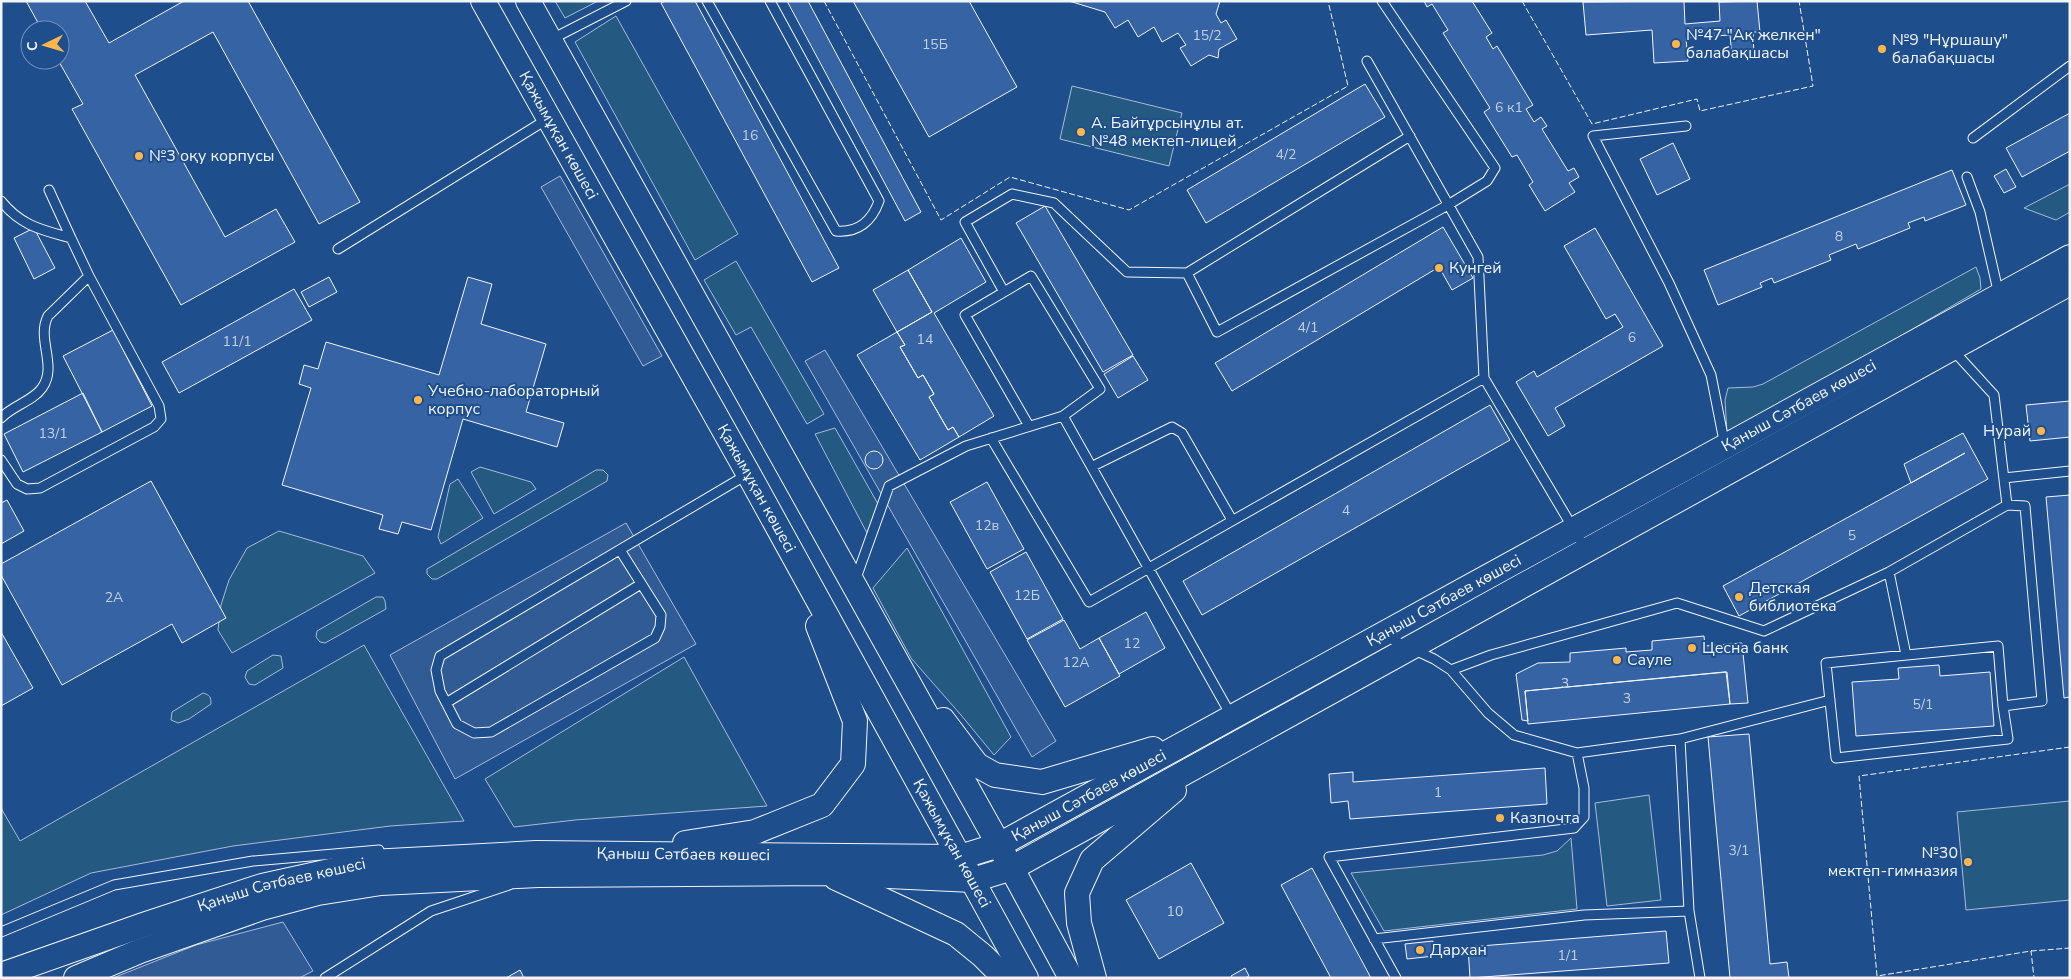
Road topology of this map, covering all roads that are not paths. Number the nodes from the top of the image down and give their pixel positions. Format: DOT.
graph roads {
  1 [pos="483,1"];
  2 [pos="528,1"];
  3 [pos="626,1"];
  4 [pos="707,1"];
  5 [pos="770,1"];
  6 [pos="1382,1"];
  7 [pos="550,40"];
  8 [pos="1367,61"];
  9 [pos="2070,66"];
  10 [pos="549,118"];
  11 [pos="1686,126"];
  12 [pos="1410,136"];
  13 [pos="1973,138"];
  14 [pos="1967,177"];
  15 [pos="48,190"];
  16 [pos="1,201"];
  17 [pos="1448,205"];
  18 [pos="71,238"];
  19 [pos="338,249"];
  20 [pos="2070,256"];
  21 [pos="1187,274"];
  22 [pos="89,276"];
  23 [pos="2070,283"];
  24 [pos="1004,292"];
  25 [pos="1999,295"];
  26 [pos="1952,348"];
  27 [pos="1484,378"];
  28 [pos="1063,416"];
  29 [pos="1,418"];
  30 [pos="1028,426"];
  31 [pos="991,438"];
  32 [pos="1725,446"];
  33 [pos="1,460"];
  34 [pos="1093,466"];
  35 [pos="2070,471"];
  36 [pos="748,473"];
  37 [pos="2004,478"];
  38 [pos="2007,505"];
  39 [pos="1232,520"];
  40 [pos="1574,529"];
  41 [pos="784,538"];
  42 [pos="620,550"];
  43 [pos="1586,550"];
  44 [pos="1148,568"];
  45 [pos="1889,572"];
  46 [pos="641,584"];
  47 [pos="854,584"];
  48 [pos="1381,635"];
  49 [pos="1410,648"];
  50 [pos="891,651"];
  51 [pos="1906,655"];
  52 [pos="1451,670"];
  53 [pos="1830,700"];
  54 [pos="446,703"];
  55 [pos="2004,706"];
  56 [pos="1232,717"];
  57 [pos="1195,737"];
  58 [pos="1680,740"];
  59 [pos="1577,754"];
  60 [pos="1212,758"];
  61 [pos="1000,845"];
  62 [pos="460,848"];
  63 [pos="390,849"];
  64 [pos="616,854"];
  65 [pos="960,857"];
  66 [pos="537,864"];
  67 [pos="1012,868"];
  68 [pos="825,874"];
  69 [pos="973,880"];
  70 [pos="1689,911"];
  71 [pos="1,932"];
  72 [pos="1374,939"];
  73 [pos="4,974"];
  74 [pos="76,978"];
  75 [pos="325,978"];
  76 [pos="1004,978"];
  77 [pos="1026,978"];
  78 [pos="1071,978"];
  79 [pos="1094,978"];
  80 [pos="1396,978"];
  81 [pos="1700,978"];
  1 -- 10 [label="main road, Қажымұқан көшесі"];
  2 -- 7 [label="main road"];
  3 -- 7 [label="lane"];
  4 -- 5 [label="lane"];
  6 -- 17 [label="lane"];
  7 -- 47 [label="main road"];
  8 -- 12 [label="lane"];
  9 -- 13 [label="lane"];
  10 -- 19 [label="lane"];
  10 -- 36 [label="main road, Қажымұқан көшесі"];
  11 -- 32 [label="lane"];
  12 -- 17 [label="lane"];
  12 -- 21 [label="lane"];
  14 -- 25 [label="lane"];
  15 -- 18 [label="lane"];
  16 -- 18 [label="lane"];
  17 -- 21 [label="lane"];
  17 -- 27 [label="lane"];
  18 -- 22 [label="lane"];
  20 -- 25 [label="main road, Қаныш Сәтбаев көшесі"];
  21 -- 24 [label="lane"];
  22 -- 29 [label="lane"];
  22 -- 33 [label="lane"];
  23 -- 26 [label="main road, Қаныш Сәтбаев көшесі"];
  24 -- 28 [label="lane"];
  24 -- 30 [label="lane"];
  25 -- 32 [label="main road, Қаныш Сәтбаев көшесі"];
  26 -- 37 [label="lane"];
  26 -- 43 [label="main road, Қаныш Сәтбаев көшесі"];
  27 -- 39 [label="lane"];
  27 -- 40 [label="lane"];
  28 -- 30 [label="lane"];
  28 -- 34 [label="lane"];
  30 -- 31 [label="lane"];
  31 -- 44 [label="lane"];
  31 -- 47 [label="lane"];
  32 -- 40 [label="main road, Қаныш Сәтбаев көшесі"];
  34 -- 39 [label="lane"];
  34 -- 44 [label="lane"];
  35 -- 37 [label="lane"];
  36 -- 41 [label="main road, Қажымұқан көшесі"];
  36 -- 42 [label="lane"];
  37 -- 38 [label="lane"];
  38 -- 45 [label="lane"];
  38 -- 55 [label="lane"];
  39 -- 44 [label="lane"];
  40 -- 43 [label="lane"];
  40 -- 48 [label="main road, Қаныш Сәтбаев көшесі"];
  41 -- 64 [label="main road"];
  41 -- 65 [label="main road, Қажымұқан көшесі"];
  42 -- 46 [label="lane"];
  42 -- 54 [label="lane"];
  43 -- 49 [label="main road, Қаныш Сәтбаев көшесі"];
  44 -- 56 [label="lane"];
  45 -- 51 [label="lane"];
  45 -- 52 [label="lane"];
  46 -- 54 [label="lane"];
  46 -- 54 [label="lane"];
  47 -- 50 [label="main road"];
  48 -- 49 [label="lane"];
  48 -- 56 [label="main road, Қаныш Сәтбаев көшесі"];
  49 -- 52 [label="lane"];
  49 -- 60 [label="main road, Қаныш Сәтбаев көшесі"];
  50 -- 57 [label="main road"];
  50 -- 61 [label="main road"];
  51 -- 53 [label="lane"];
  51 -- 55 [label="lane"];
  52 -- 59 [label="lane"];
  53 -- 55 [label="lane"];
  53 -- 58 [label="lane"];
  56 -- 57 [label="main road, Қаныш Сәтбаев көшесі"];
  57 -- 61 [label="main road, Қаныш Сәтбаев көшесі"];
  58 -- 59 [label="lane"];
  58 -- 70 [label="lane"];
  59 -- 72 [label="lane"];
  60 -- 67 [label="main road, Қаныш Сәтбаев көшесі"];
  60 -- 79 [label="main road"];
  61 -- 65 [label="main road, Қаныш Сәтбаев көшесі"];
  61 -- 67 [label="main road"];
  62 -- 66 [label="lane"];
  63 -- 71 [label="lane"];
  64 -- 65 [label="main road, Қаныш Сәтбаев көшесі"];
  64 -- 66 [label="main road, Қаныш Сәтбаев көшесі"];
  65 -- 69 [label="main road, Қажымұқан көшесі"];
  66 -- 68 [label="main road, Қаныш Сәтбаев көшесі"];
  66 -- 73 [label="main road, Қаныш Сәтбаев көшесі"];
  66 -- 74 [label="main road, Қаныш Сәтбаев көшесі"];
  66 -- 75 [label="lane"];
  67 -- 69 [label="main road, Қаныш Сәтбаев көшесі"];
  67 -- 78 [label="main road"];
  68 -- 69 [label="main road, Қаныш Сәтбаев көшесі"];
  68 -- 76 [label="main road"];
  69 -- 77 [label="main road, Қажымұқан көшесі"];
  70 -- 72 [label="lane"];
  70 -- 81 [label="lane"];
  72 -- 80 [label="lane"];
}
